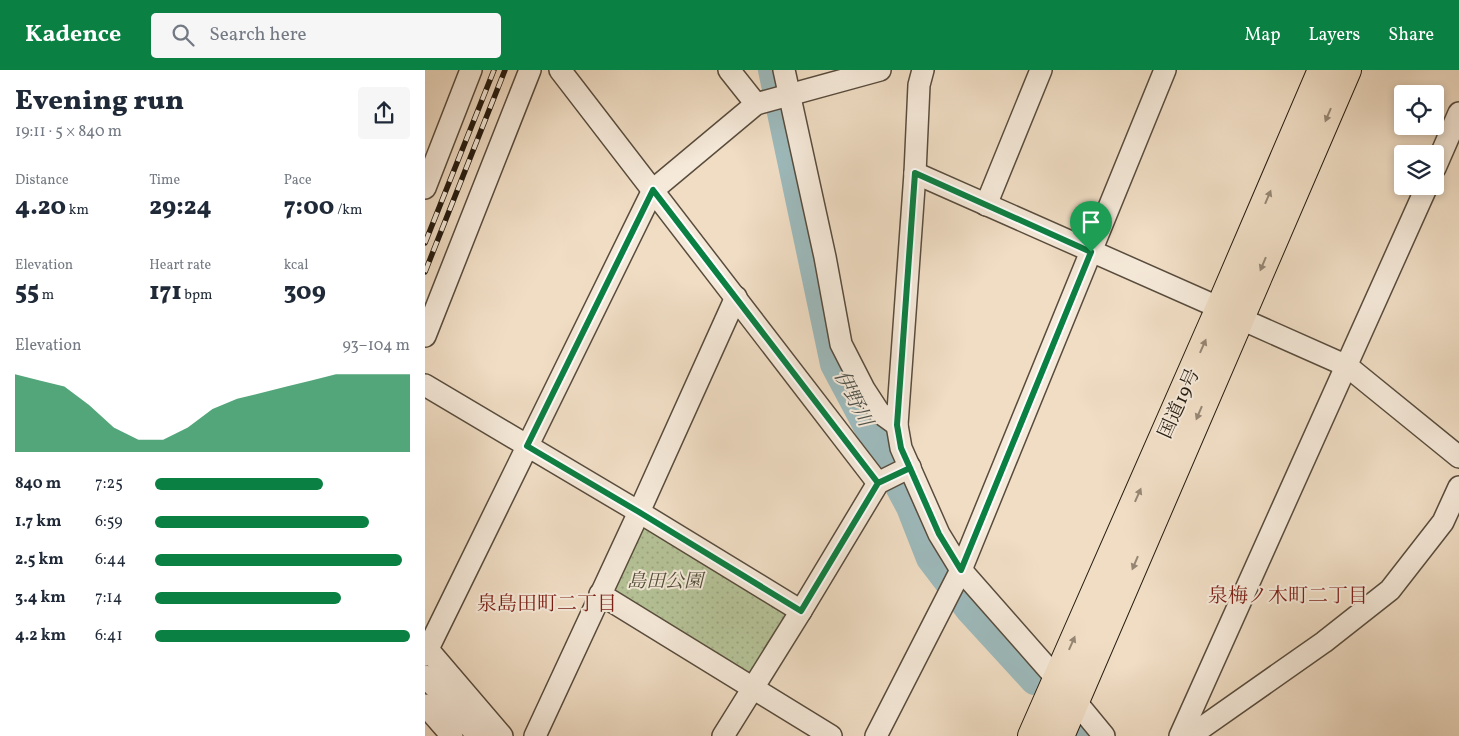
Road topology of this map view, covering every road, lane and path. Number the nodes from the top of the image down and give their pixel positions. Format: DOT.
graph roads {
  1 [pos="471,70"];
  2 [pos="530,70"];
  3 [pos="560,70"];
  4 [pos="729,70"];
  5 [pos="784,70"];
  6 [pos="879,70"];
  7 [pos="923,70"];
  8 [pos="1041,70"];
  9 [pos="1165,70"];
  10 [pos="1323,70"];
  11 [pos="1347,70"];
  12 [pos="789,95"];
  13 [pos="755,104"];
  14 [pos="1459,113"];
  15 [pos="1454,139"];
  16 [pos="1444,154"];
  17 [pos="915,173"];
  18 [pos="425,188"];
  19 [pos="653,190"];
  20 [pos="1423,195"];
  21 [pos="986,205"];
  22 [pos="1091,252"];
  23 [pos="736,297"];
  24 [pos="1230,313"];
  25 [pos="425,336"];
  26 [pos="1347,366"];
  27 [pos="425,385"];
  28 [pos="897,425"];
  29 [pos="527,446"];
  30 [pos="1459,457"];
  31 [pos="910,468"];
  32 [pos="878,483"];
  33 [pos="1459,486"];
  34 [pos="639,512"];
  35 [pos="961,570"];
  36 [pos="600,594"];
  37 [pos="801,611"];
  38 [pos="426,650"];
  39 [pos="425,676"];
  40 [pos="1057,679"];
  41 [pos="753,688"];
  42 [pos="1076,701"];
  43 [pos="425,705"];
  44 [pos="452,736"];
  45 [pos="478,736"];
  46 [pos="502,736"];
  47 [pos="535,736"];
  48 [pos="723,736"];
  49 [pos="831,736"];
  50 [pos="876,736"];
  51 [pos="1031,736"];
  52 [pos="1061,736"];
  53 [pos="1104,736"];
  54 [pos="1181,736"];
  55 [pos="1190,736"];
  1 -- 18 [label="street"];
  2 -- 25 [label="street"];
  3 -- 19 [label="street"];
  4 -- 13 [label="street"];
  5 -- 12 [label="street"];
  6 -- 12 [label="street"];
  7 -- 17 [label="street"];
  8 -- 21 [label="street"];
  9 -- 22 [label="street"];
  24 -- 10 [label="highway, 国道19号, one-way"];
  11 -- 24 [label="highway, 国道19号, one-way"];
  12 -- 13 [label="street"];
  12 -- 28 [label="street"];
  13 -- 19 [label="street"];
  14 -- 15 [label="street"];
  15 -- 16 [label="street"];
  17 -- 21 [label="street"];
  17 -- 28 [label="street"];
  19 -- 23 [label="street"];
  19 -- 29 [label="street"];
  20 -- 26 [label="street"];
  21 -- 22 [label="street"];
  22 -- 24 [label="street"];
  22 -- 35 [label="street"];
  23 -- 32 [label="street"];
  23 -- 34 [label="street"];
  24 -- 26 [label="street"];
  40 -- 24 [label="highway, 国道19号, one-way"];
  24 -- 42 [label="highway, 国道19号, one-way"];
  26 -- 30 [label="street"];
  26 -- 54 [label="street"];
  27 -- 29 [label="street"];
  28 -- 31 [label="street"];
  29 -- 34 [label="street"];
  29 -- 38 [label="street"];
  31 -- 32 [label="street"];
  31 -- 35 [label="street"];
  32 -- 37 [label="street"];
  33 -- 55 [label="street"];
  34 -- 36 [label="street"];
  34 -- 37 [label="street"];
  35 -- 40 [label="street"];
  35 -- 50 [label="street"];
  36 -- 41 [label="street"];
  36 -- 47 [label="street"];
  37 -- 41 [label="street"];
  38 -- 46 [label="street"];
  39 -- 45 [label="street"];
  40 -- 42 [label="street"];
  40 -- 51 [label="highway, 国道19号"];
  41 -- 48 [label="street"];
  41 -- 49 [label="street"];
  42 -- 52 [label="highway, 国道19号"];
  42 -- 53 [label="street"];
  43 -- 44 [label="street"];
}
